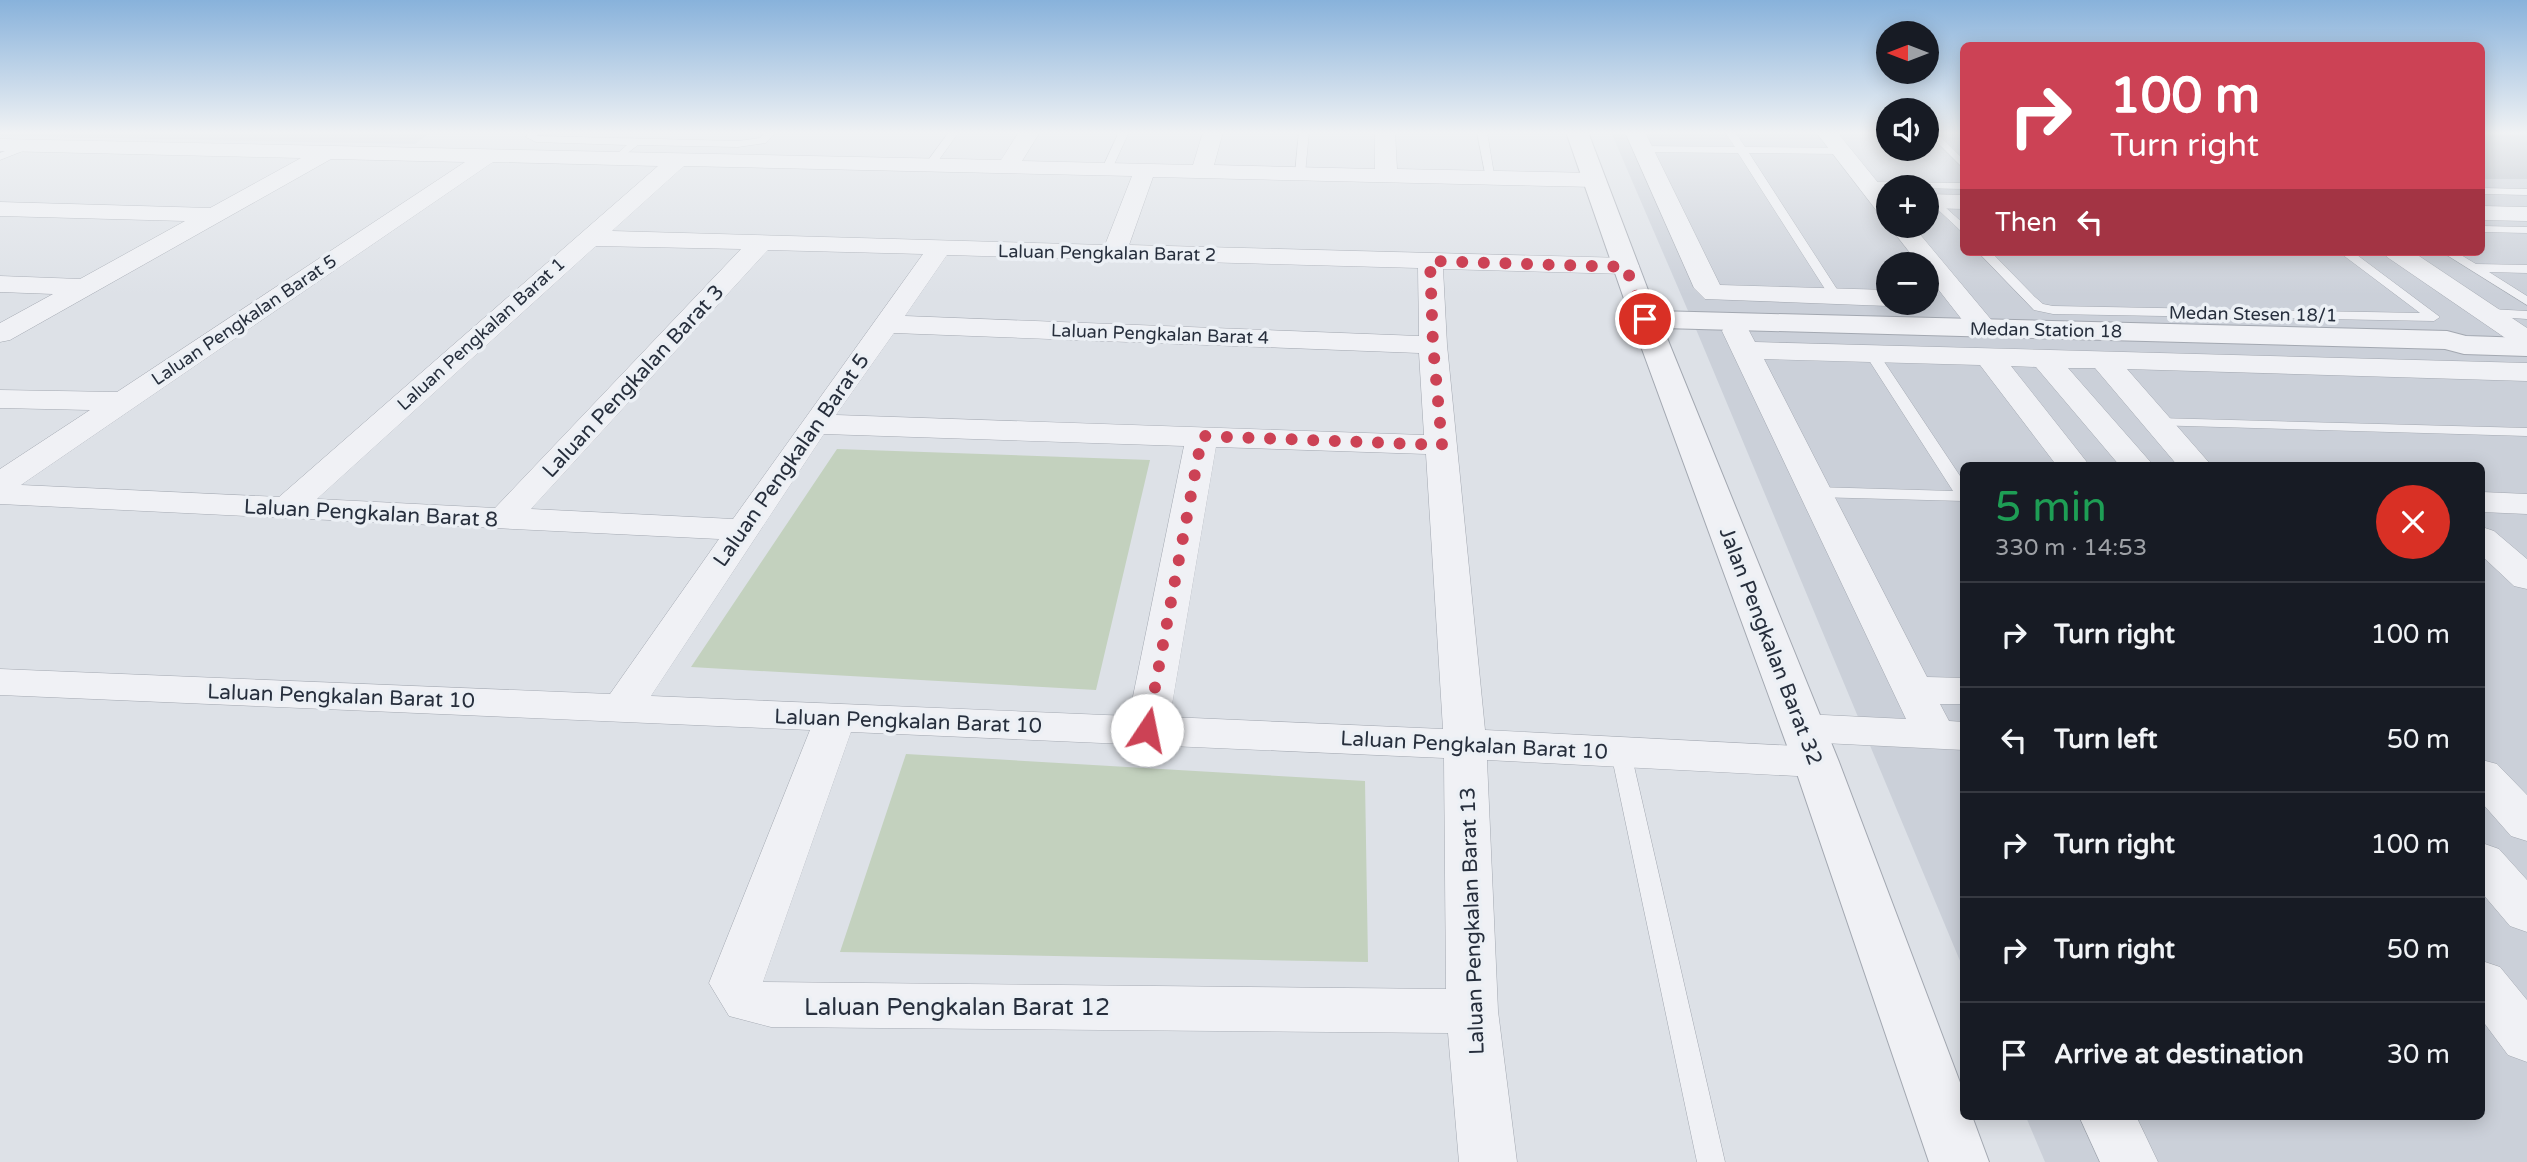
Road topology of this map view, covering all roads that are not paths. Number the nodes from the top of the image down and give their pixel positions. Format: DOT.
graph roads {
  1 [pos="265,186"];
  2 [pos="443,186"];
  3 [pos="648,186"];
  4 [pos="1139,186"];
  5 [pos="1597,186"];
  6 [pos="1660,186"];
  7 [pos="1765,186"];
  8 [pos="1960,187"];
  9 [pos="1939,190"];
  10 [pos="2485,192"];
  11 [pos="2525,199"];
  12 [pos="1939,204"];
  13 [pos="0,209"];
  14 [pos="2485,212"];
  15 [pos="1959,213"];
  16 [pos="213,215"];
  17 [pos="2485,229"];
  18 [pos="2527,230"];
  19 [pos="588,238"];
  20 [pos="1911,238"];
  21 [pos="761,243"];
  22 [pos="939,249"];
  23 [pos="1114,253"];
  24 [pos="1988,256"];
  25 [pos="2350,256"];
  26 [pos="2402,256"];
  27 [pos="2454,256"];
  28 [pos="1430,261"];
  29 [pos="1626,267"];
  30 [pos="2473,268"];
  31 [pos="2527,270"];
  32 [pos="0,284"];
  33 [pos="84,287"];
  34 [pos="1836,297"];
  35 [pos="1876,298"];
  36 [pos="1939,299"];
  37 [pos="1960,300"];
  38 [pos="2527,301"];
  39 [pos="1645,319"];
  40 [pos="886,324"];
  41 [pos="0,334"];
  42 [pos="2526,335"];
  43 [pos="1739,336"];
  44 [pos="1986,343"];
  45 [pos="1433,345"];
  46 [pos="1872,354"];
  47 [pos="2045,359"];
  48 [pos="2102,359"];
  49 [pos="2527,372"];
  50 [pos="0,399"];
  51 [pos="123,401"];
  52 [pos="2157,422"];
  53 [pos="815,424"];
  54 [pos="2527,432"];
  55 [pos="1202,436"];
  56 [pos="1442,445"];
  57 [pos="2071,462"];
  58 [pos="2135,462"];
  59 [pos="2192,462"];
  60 [pos="0,484"];
  61 [pos="1960,490"];
  62 [pos="1815,492"];
  63 [pos="0,494"];
  64 [pos="1960,496"];
  65 [pos="2485,502"];
  66 [pos="2527,504"];
  67 [pos="286,509"];
  68 [pos="504,518"];
  69 [pos="742,530"];
  70 [pos="2485,541"];
  71 [pos="2527,578"];
  72 [pos="0,682"];
  73 [pos="1912,690"];
  74 [pos="1960,691"];
  75 [pos="622,708"];
  76 [pos="835,719"];
  77 [pos="1147,730"];
  78 [pos="1949,736"];
  79 [pos="1465,744"];
  80 [pos="1809,745"];
  81 [pos="1621,753"];
  82 [pos="2485,778"];
  83 [pos="2527,824"];
  84 [pos="2485,986"];
  85 [pos="1472,1011"];
  86 [pos="2527,1039"];
  87 [pos="2109,1120"];
  88 [pos="1488,1162"];
  89 [pos="1711,1162"];
  90 [pos="1959,1162"];
  91 [pos="2129,1162"];
  1 -- 16 [label="street"];
  2 -- 51 [label="street, Laluan Pengkalan Barat 5"];
  3 -- 19 [label="street, Laluan Pengkalan Barat 1"];
  4 -- 23 [label="street"];
  5 -- 29 [label="street, Jalan Pengkalan Barat 32"];
  6 -- 34 [label="street"];
  7 -- 34 [label="lane"];
  8 -- 9 [label="lane"];
  10 -- 11 [label="lane"];
  11 -- 14 [label="street"];
  12 -- 15 [label="street"];
  13 -- 16 [label="street"];
  16 -- 33 [label="street"];
  17 -- 18 [label="lane"];
  19 -- 21 [label="street, Laluan Pengkalan Barat 2"];
  19 -- 67 [label="street, Laluan Pengkalan Barat 1"];
  20 -- 37 [label="street"];
  21 -- 22 [label="street, Laluan Pengkalan Barat 2"];
  21 -- 68 [label="street, Laluan Pengkalan Barat 3"];
  22 -- 23 [label="street, Laluan Pengkalan Barat 2"];
  22 -- 40 [label="street, Laluan Pengkalan Barat 5"];
  23 -- 28 [label="street, Laluan Pengkalan Barat 2"];
  24 -- 25 [label="lane, Medan Stesen 18/1"];
  26 -- 42 [label="street"];
  27 -- 30 [label="lane"];
  28 -- 29 [label="street, Laluan Pengkalan Barat 2"];
  28 -- 45 [label="street, Laluan Pengkalan Barat 13"];
  29 -- 39 [label="street, Jalan Pengkalan Barat 32"];
  30 -- 31 [label="lane"];
  30 -- 38 [label="lane"];
  32 -- 33 [label="street"];
  33 -- 41 [label="street"];
  34 -- 35 [label="street"];
  36 -- 37 [label="street"];
  37 -- 44 [label="street"];
  39 -- 43 [label="street, Medan Station 18"];
  39 -- 80 [label="street, Jalan Pengkalan Barat 32"];
  40 -- 45 [label="street, Laluan Pengkalan Barat 4"];
  40 -- 53 [label="street, Laluan Pengkalan Barat 5"];
  42 -- 44 [label="street, Medan Station 18"];
  43 -- 44 [label="street, Medan Station 18"];
  43 -- 46 [label="street"];
  43 -- 62 [label="street"];
  44 -- 46 [label="street"];
  44 -- 47 [label="street"];
  44 -- 57 [label="street"];
  45 -- 56 [label="street, Laluan Pengkalan Barat 13"];
  46 -- 61 [label="lane"];
  47 -- 48 [label="street"];
  47 -- 58 [label="street"];
  48 -- 49 [label="street"];
  48 -- 52 [label="street"];
  50 -- 51 [label="street"];
  51 -- 60 [label="street, Laluan Pengkalan Barat 5"];
  52 -- 54 [label="lane"];
  52 -- 59 [label="street"];
  53 -- 55 [label="street"];
  53 -- 69 [label="street, Laluan Pengkalan Barat 5"];
  55 -- 56 [label="street"];
  55 -- 77 [label="street"];
  56 -- 79 [label="street, Laluan Pengkalan Barat 13"];
  62 -- 64 [label="lane"];
  62 -- 73 [label="street"];
  63 -- 67 [label="street, Laluan Pengkalan Barat 8"];
  65 -- 66 [label="street"];
  67 -- 68 [label="street, Laluan Pengkalan Barat 8"];
  68 -- 69 [label="street, Laluan Pengkalan Barat 8"];
  69 -- 75 [label="street, Laluan Pengkalan Barat 5"];
  70 -- 71 [label="street"];
  72 -- 75 [label="street, Laluan Pengkalan Barat 10"];
  73 -- 74 [label="street"];
  73 -- 78 [label="street"];
  75 -- 76 [label="street, Laluan Pengkalan Barat 10"];
  76 -- 77 [label="street, Laluan Pengkalan Barat 10"];
  76 -- 85 [label="street, Laluan Pengkalan Barat 12"];
  77 -- 79 [label="street, Laluan Pengkalan Barat 10"];
  78 -- 80 [label="street, Laluan Pengkalan Barat 10"];
  79 -- 81 [label="street, Laluan Pengkalan Barat 10"];
  79 -- 85 [label="street, Laluan Pengkalan Barat 13"];
  80 -- 81 [label="street, Laluan Pengkalan Barat 10"];
  80 -- 90 [label="street, Jalan Pengkalan Barat 32"];
  81 -- 89 [label="lane"];
  82 -- 83 [label="street"];
  84 -- 86 [label="street"];
  85 -- 88 [label="street, Laluan Pengkalan Barat 13"];
  87 -- 91 [label="street"];
}
